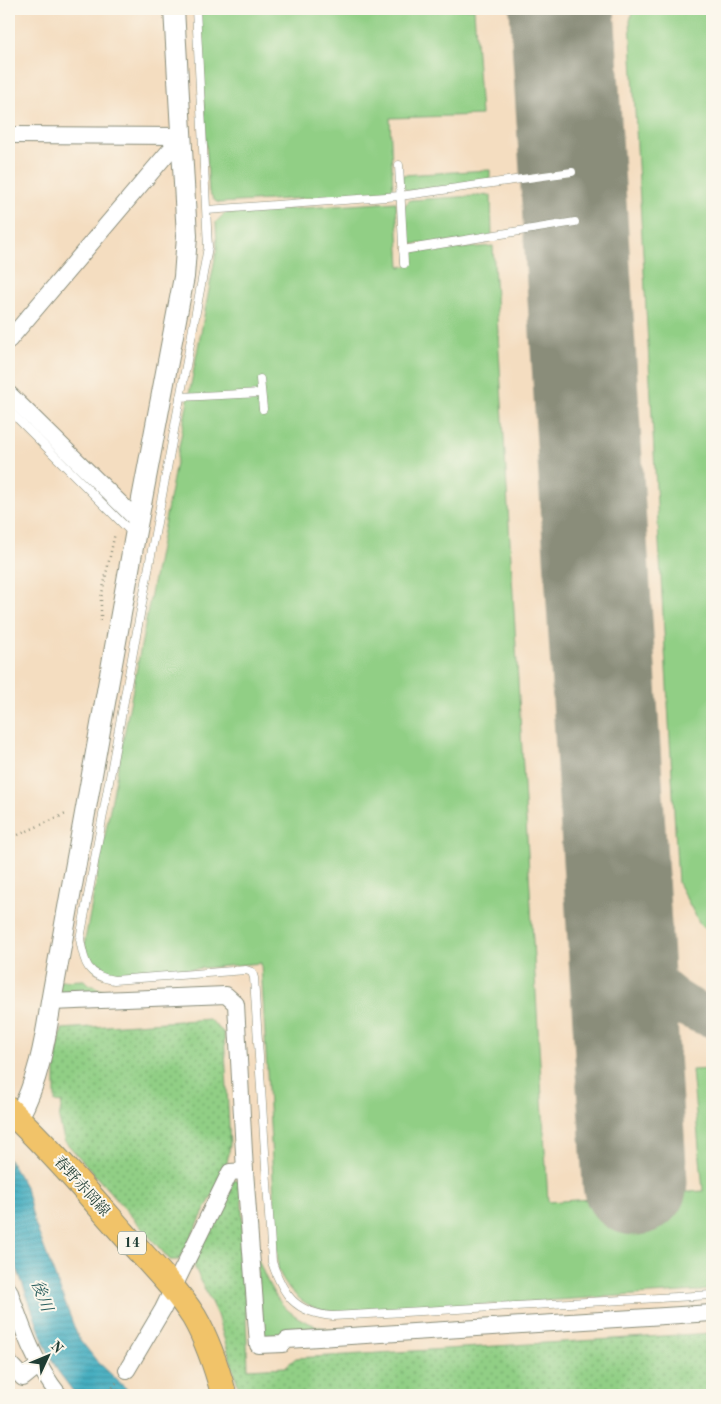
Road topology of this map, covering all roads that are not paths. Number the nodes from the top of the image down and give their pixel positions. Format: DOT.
graph roads {
  1 [pos="174,9"];
  2 [pos="196,9"];
  3 [pos="9,135"];
  4 [pos="182,136"];
  5 [pos="399,165"];
  6 [pos="572,172"];
  7 [pos="400,196"];
  8 [pos="207,210"];
  9 [pos="575,222"];
  10 [pos="403,250"];
  11 [pos="404,264"];
  12 [pos="9,340"];
  13 [pos="260,379"];
  14 [pos="261,393"];
  15 [pos="9,394"];
  16 [pos="180,397"];
  17 [pos="9,410"];
  18 [pos="263,410"];
  19 [pos="139,516"];
  20 [pos="135,536"];
  21 [pos="51,1002"];
  22 [pos="13,1114"];
  23 [pos="245,1171"];
  24 [pos="172,1288"];
  25 [pos="9,1290"];
  26 [pos="712,1295"];
  27 [pos="712,1313"];
  28 [pos="9,1363"];
  29 [pos="39,1365"];
  30 [pos="127,1370"];
  31 [pos="59,1395"];
  32 [pos="224,1395"];
  1 -- 4 [label="street"];
  2 -- 8 [label="lane"];
  3 -- 4 [label="street"];
  4 -- 12 [label="street"];
  4 -- 19 [label="street"];
  5 -- 7 [label="lane"];
  6 -- 7 [label="lane"];
  7 -- 8 [label="lane"];
  7 -- 10 [label="lane"];
  8 -- 16 [label="lane"];
  9 -- 10 [label="lane"];
  10 -- 11 [label="lane"];
  13 -- 14 [label="lane"];
  14 -- 16 [label="lane"];
  14 -- 18 [label="lane"];
  15 -- 19 [label="street"];
  16 -- 26 [label="lane"];
  17 -- 20 [label="lane"];
  19 -- 20 [label="street"];
  20 -- 21 [label="street"];
  21 -- 22 [label="street"];
  21 -- 23 [label="street"];
  22 -- 24 [label="main road, 春野赤岡線 / 14"];
  23 -- 24 [label="street"];
  23 -- 27 [label="street"];
  24 -- 30 [label="street"];
  24 -- 32 [label="main road, 春野赤岡線 / 14"];
  25 -- 29 [label="street"];
  28 -- 29 [label="street"];
  29 -- 31 [label="street"];
}
